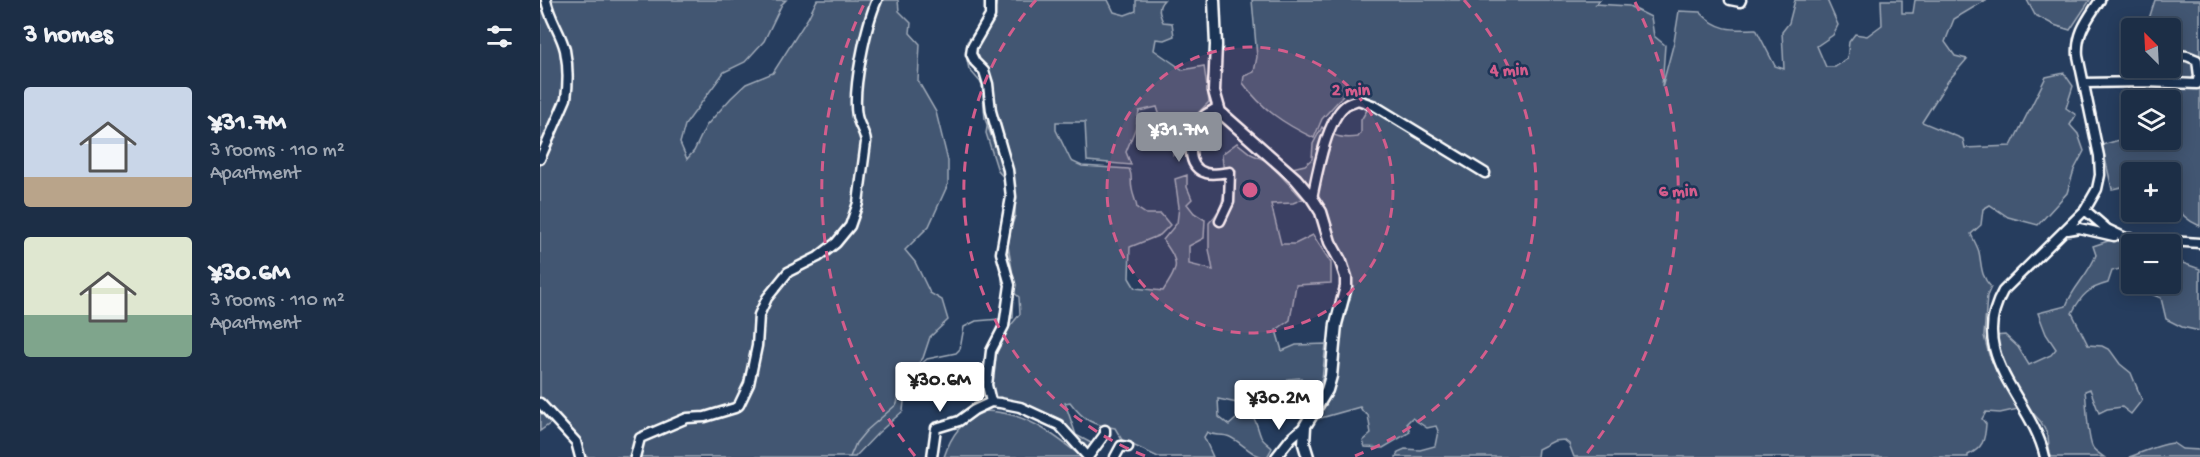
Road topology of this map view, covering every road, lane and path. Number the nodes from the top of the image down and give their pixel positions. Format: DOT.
graph roads {
  1 [pos="546,0"];
  2 [pos="877,0"];
  3 [pos="990,0"];
  4 [pos="1214,0"];
  5 [pos="1730,0"];
  6 [pos="1741,0"];
  7 [pos="2100,0"];
  8 [pos="2181,55"];
  9 [pos="2199,59"];
  10 [pos="2145,78"];
  11 [pos="2145,82"];
  12 [pos="2084,83"];
  13 [pos="1218,108"];
  14 [pos="540,159"];
  15 [pos="1485,173"];
  16 [pos="1312,198"];
  17 [pos="2085,210"];
  18 [pos="1220,221"];
  19 [pos="2066,231"];
  20 [pos="2121,236"];
  21 [pos="2121,237"];
  22 [pos="2181,242"];
  23 [pos="2200,243"];
  24 [pos="991,402"];
  25 [pos="540,403"];
  26 [pos="1305,426"];
  27 [pos="1105,430"];
  28 [pos="1128,447"];
  29 [pos="580,457"];
  30 [pos="635,457"];
  31 [pos="932,457"];
  32 [pos="1088,457"];
  33 [pos="1115,457"];
  34 [pos="1276,457"];
  35 [pos="1308,457"];
  36 [pos="2045,457"];
  1 -- 14 [label="street"];
  2 -- 30 [label="street"];
  3 -- 24 [label="street"];
  4 -- 13 [label="main road"];
  5 -- 6 [label="street"];
  7 -- 12 [label="street"];
  8 -- 9 [label="street"];
  9 -- 11 [label="street"];
  10 -- 11 [label="street"];
  11 -- 12 [label="street"];
  12 -- 17 [label="street"];
  13 -- 16 [label="main road"];
  13 -- 18 [label="street"];
  15 -- 16 [label="street"];
  16 -- 26 [label="main road"];
  17 -- 19 [label="street"];
  17 -- 20 [label="street"];
  19 -- 21 [label="street"];
  19 -- 36 [label="street"];
  22 -- 23 [label="street"];
  24 -- 31 [label="street"];
  24 -- 32 [label="street"];
  25 -- 29 [label="street"];
  26 -- 34 [label="street"];
  26 -- 35 [label="main road"];
  27 -- 32 [label="street"];
  28 -- 33 [label="street"];
}
